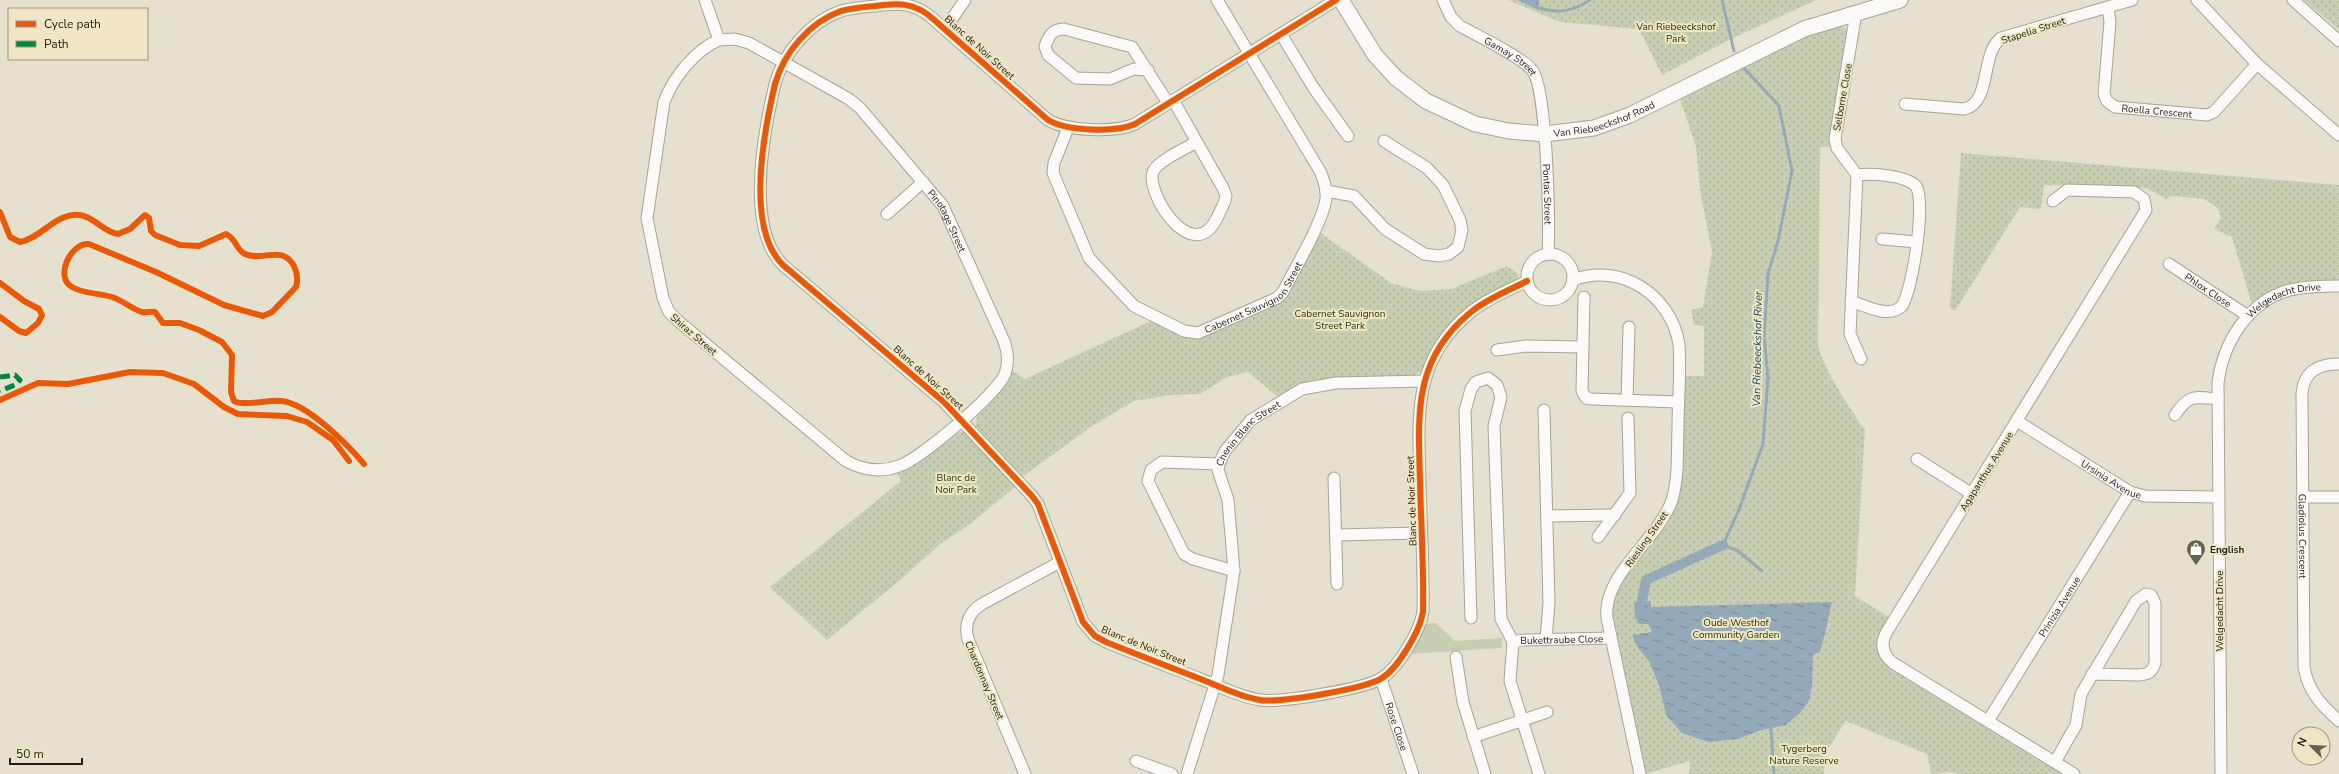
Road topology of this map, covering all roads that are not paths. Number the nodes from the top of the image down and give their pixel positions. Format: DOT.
graph roads {
  1 [pos="705,0"];
  2 [pos="965,0"];
  3 [pos="1217,0"];
  4 [pos="1336,0"];
  5 [pos="1341,0"];
  6 [pos="1443,0"];
  7 [pos="1900,0"];
  8 [pos="2132,0"];
  9 [pos="2197,0"];
  10 [pos="2292,0"];
  11 [pos="872,3"];
  12 [pos="2108,8"];
  13 [pos="1856,13"];
  14 [pos="945,29"];
  15 [pos="1281,34"];
  16 [pos="723,39"];
  17 [pos="2339,41"];
  18 [pos="1249,54"];
  19 [pos="785,63"];
  20 [pos="2257,64"];
  21 [pos="1148,70"];
  22 [pos="1171,102"];
  23 [pos="1905,104"];
  24 [pos="1068,128"];
  25 [pos="1545,134"];
  26 [pos="2339,135"];
  27 [pos="1348,136"];
  28 [pos="1384,141"];
  29 [pos="1197,142"];
  30 [pos="1857,175"];
  31 [pos="923,182"];
  32 [pos="1326,191"];
  33 [pos="2053,201"];
  34 [pos="887,214"];
  35 [pos="1882,239"];
  36 [pos="1917,242"];
  37 [pos="1548,254"];
  38 [pos="2169,264"];
  39 [pos="1573,280"];
  40 [pos="1527,281"];
  41 [pos="2339,286"];
  42 [pos="1584,297"];
  43 [pos="1851,301"];
  44 [pos="2248,316"];
  45 [pos="1629,328"];
  46 [pos="1583,347"];
  47 [pos="1498,350"];
  48 [pos="1861,359"];
  49 [pos="2339,364"];
  50 [pos="1425,381"];
  51 [pos="2218,399"];
  52 [pos="1627,400"];
  53 [pos="1678,402"];
  54 [pos="1544,410"];
  55 [pos="2175,415"];
  56 [pos="1628,418"];
  57 [pos="962,420"];
  58 [pos="2017,421"];
  59 [pos="1917,459"];
  60 [pos="1219,464"];
  61 [pos="1334,478"];
  62 [pos="2130,492"];
  63 [pos="1972,494"];
  64 [pos="2218,497"];
  65 [pos="2339,497"];
  66 [pos="2302,498"];
  67 [pos="1615,515"];
  68 [pos="1546,516"];
  69 [pos="1422,533"];
  70 [pos="1336,535"];
  71 [pos="1598,537"];
  72 [pos="1060,562"];
  73 [pos="1234,570"];
  74 [pos="1337,584"];
  75 [pos="1471,618"];
  76 [pos="1611,638"];
  77 [pos="1546,639"];
  78 [pos="1513,642"];
  79 [pos="1456,657"];
  80 [pos="2092,674"];
  81 [pos="1381,679"];
  82 [pos="1214,684"];
  83 [pos="1546,712"];
  84 [pos="1521,720"];
  85 [pos="1988,721"];
  86 [pos="2339,721"];
  87 [pos="1473,737"];
  88 [pos="1136,761"];
  89 [pos="2055,762"];
  90 [pos="1025,774"];
  91 [pos="1172,774"];
  92 [pos="1187,774"];
  93 [pos="1413,774"];
  94 [pos="1486,774"];
  95 [pos="1539,774"];
  96 [pos="1640,774"];
  97 [pos="2074,774"];
  98 [pos="2221,774"];
  1 -- 16 [label="street"];
  2 -- 14 [label="street"];
  3 -- 18 [label="street, Cabernet Sauvignon Street"];
  4 -- 15 [label="street, Blanc de Noir Street"];
  5 -- 25 [label="street, Van Riebeeckshof Road"];
  6 -- 25 [label="street, Gamay Street"];
  7 -- 13 [label="street, Van Riebeeckshof Road"];
  8 -- 12 [label="street, Stapelia Street"];
  9 -- 20 [label="street"];
  10 -- 17 [label="street"];
  11 -- 14 [label="street, Blanc de Noir Street"];
  11 -- 19 [label="street, Blanc de Noir Street"];
  12 -- 20 [label="street, Roella Crescent"];
  12 -- 23 [label="street, Stapelia Street"];
  13 -- 25 [label="street, Van Riebeeckshof Road"];
  13 -- 30 [label="street, Selborne Close"];
  14 -- 24 [label="street, Blanc de Noir Street"];
  15 -- 18 [label="street, Blanc de Noir Street"];
  15 -- 27 [label="street"];
  16 -- 19 [label="street"];
  16 -- 57 [label="street, Shiraz Street"];
  18 -- 22 [label="street, Blanc de Noir Street"];
  18 -- 32 [label="street, Cabernet Sauvignon Street"];
  19 -- 31 [label="street, Pinotage Street"];
  19 -- 57 [label="street, Blanc de Noir Street"];
  20 -- 26 [label="street"];
  21 -- 21 [label="street"];
  21 -- 22 [label="street"];
  22 -- 24 [label="street, Blanc de Noir Street"];
  22 -- 29 [label="street"];
  24 -- 32 [label="street, Cabernet Sauvignon Street"];
  25 -- 37 [label="street, Pontac Street"];
  28 -- 32 [label="street"];
  29 -- 29 [label="street"];
  30 -- 36 [label="street"];
  30 -- 43 [label="street"];
  31 -- 34 [label="street"];
  31 -- 57 [label="street, Pinotage Street"];
  33 -- 58 [label="street, Agapanthus Avenue"];
  35 -- 36 [label="street"];
  36 -- 43 [label="street"];
  37 -- 39 [label="street"];
  37 -- 40 [label="street"];
  38 -- 44 [label="street, Phlox Close"];
  39 -- 40 [label="street"];
  39 -- 53 [label="street, Riesling Street"];
  40 -- 50 [label="street, Blanc de Noir Street"];
  41 -- 44 [label="street, Welgedacht Drive"];
  42 -- 46 [label="street"];
  43 -- 48 [label="street"];
  44 -- 51 [label="street, Welgedacht Drive"];
  45 -- 52 [label="street"];
  46 -- 47 [label="street"];
  46 -- 52 [label="street"];
  49 -- 66 [label="street, Gladiolus Crescent"];
  50 -- 60 [label="street, Chenin Blanc Street"];
  50 -- 69 [label="street, Blanc de Noir Street"];
  51 -- 55 [label="street"];
  51 -- 64 [label="street, Welgedacht Drive"];
  52 -- 53 [label="street"];
  53 -- 76 [label="street, Riesling Street"];
  54 -- 68 [label="street"];
  56 -- 67 [label="street"];
  57 -- 72 [label="street, Blanc de Noir Street"];
  58 -- 62 [label="street, Ursinia Avenue"];
  58 -- 63 [label="street, Agapanthus Avenue"];
  59 -- 63 [label="street"];
  60 -- 73 [label="street, Chenin Blanc Street"];
  60 -- 73 [label="street"];
  61 -- 70 [label="street"];
  62 -- 64 [label="street, Ursinia Avenue"];
  62 -- 85 [label="street, Prinizia Avenue"];
  63 -- 85 [label="street, Agapanthus Avenue"];
  64 -- 98 [label="street, Welgedacht Drive"];
  65 -- 66 [label="street"];
  66 -- 86 [label="street, Gladiolus Crescent"];
  67 -- 68 [label="street"];
  67 -- 71 [label="street"];
  68 -- 77 [label="street"];
  69 -- 70 [label="street"];
  69 -- 81 [label="street, Blanc de Noir Street"];
  70 -- 74 [label="street"];
  72 -- 82 [label="street, Blanc de Noir Street"];
  72 -- 90 [label="street, Chardonnay Street"];
  73 -- 82 [label="street, Chenin Blanc Street"];
  75 -- 78 [label="street"];
  76 -- 77 [label="street, Bukettraube Close"];
  76 -- 96 [label="street, Riesling Street"];
  77 -- 78 [label="street, Bukettraube Close"];
  78 -- 84 [label="street"];
  79 -- 87 [label="street"];
  80 -- 80 [label="street"];
  80 -- 89 [label="street"];
  81 -- 82 [label="street, Blanc de Noir Street"];
  81 -- 93 [label="street, Rose Close"];
  82 -- 92 [label="street"];
  83 -- 84 [label="street"];
  84 -- 87 [label="street"];
  84 -- 95 [label="street"];
  85 -- 89 [label="street, Agapanthus Avenue"];
  87 -- 94 [label="street"];
  88 -- 91 [label="street"];
  89 -- 97 [label="street, Agapanthus Avenue"];
}
